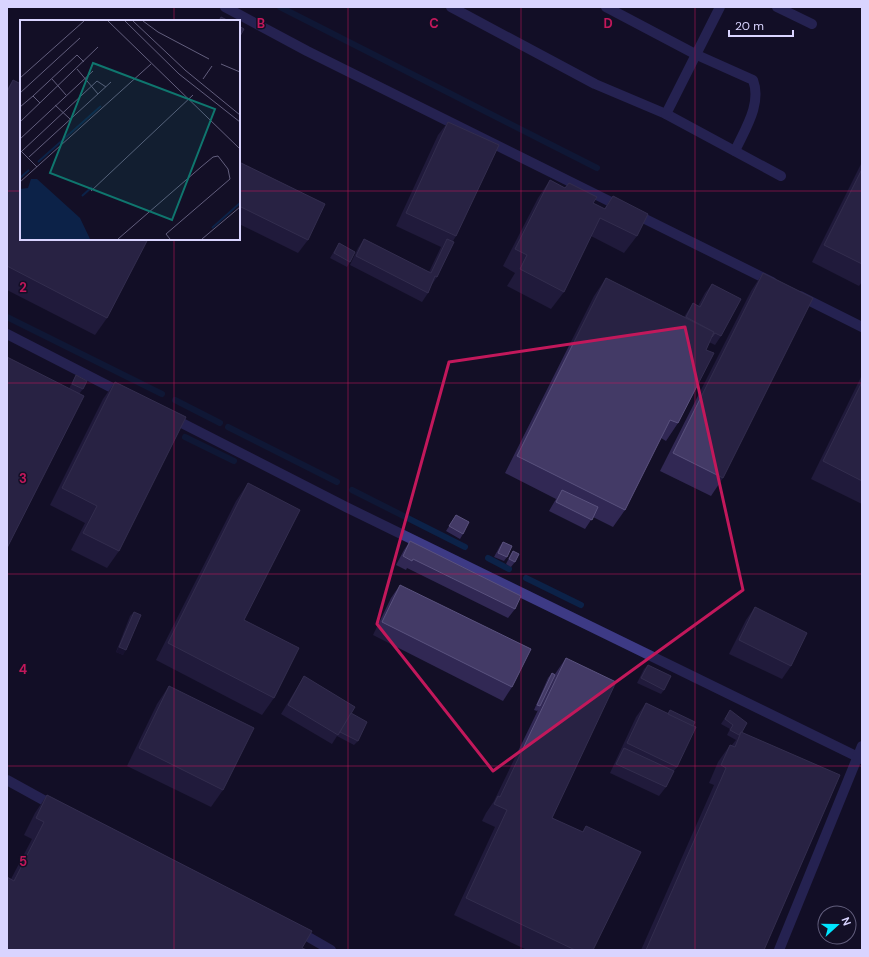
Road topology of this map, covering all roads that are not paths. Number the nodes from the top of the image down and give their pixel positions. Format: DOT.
graph roads {
  1 [pos="225,7"];
  2 [pos="451,7"];
  3 [pos="606,7"];
  4 [pos="720,7"];
  5 [pos="776,7"];
  6 [pos="812,24"];
  7 [pos="697,55"];
  8 [pos="666,114"];
  9 [pos="735,151"];
  10 [pos="781,176"];
  11 [pos="862,327"];
  12 [pos="7,334"];
  13 [pos="134,399"];
  14 [pos="162,414"];
  15 [pos="862,746"];
  16 [pos="859,759"];
  17 [pos="7,780"];
  18 [pos="67,813"];
  19 [pos="286,924"];
  20 [pos="331,950"];
  21 [pos="779,950"];
  1 -- 11 [label="street"];
  2 -- 8 [label="street"];
  3 -- 7 [label="street"];
  4 -- 7 [label="street"];
  5 -- 6 [label="street"];
  7 -- 8 [label="street"];
  7 -- 9 [label="street"];
  8 -- 9 [label="street"];
  9 -- 10 [label="street"];
  12 -- 13 [label="street"];
  14 -- 16 [label="street"];
  15 -- 16 [label="street"];
  16 -- 21 [label="street"];
  17 -- 18 [label="street"];
  19 -- 20 [label="street"];
}
